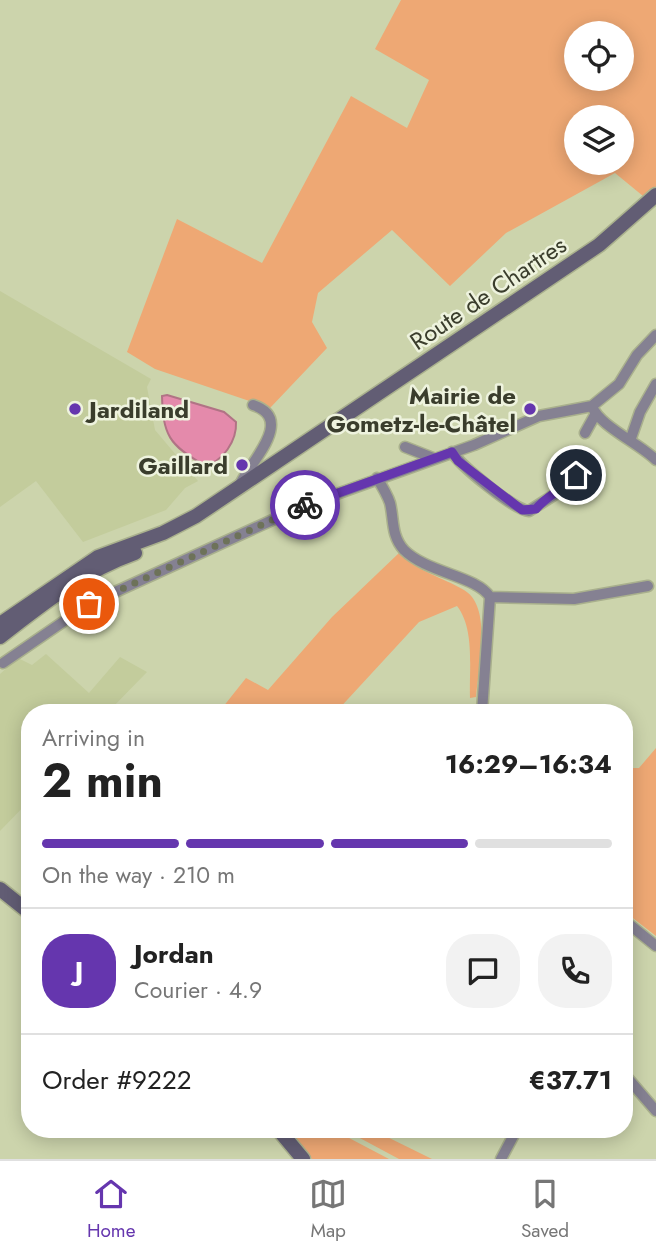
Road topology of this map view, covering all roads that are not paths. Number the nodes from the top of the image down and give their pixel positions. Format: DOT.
graph roads {
  1 [pos="656,195"];
  2 [pos="656,335"];
  3 [pos="656,384"];
  4 [pos="253,405"];
  5 [pos="593,411"];
  6 [pos="585,433"];
  7 [pos="631,438"];
  8 [pos="405,447"];
  9 [pos="452,452"];
  10 [pos="591,457"];
  11 [pos="433,458"];
  12 [pos="656,460"];
  13 [pos="377,478"];
  14 [pos="241,490"];
  15 [pos="648,586"];
  16 [pos="57,589"];
  17 [pos="490,597"];
  18 [pos="73,614"];
  19 [pos="0,624"];
  20 [pos="0,637"];
  21 [pos="3,663"];
  22 [pos="483,704"];
  23 [pos="0,889"];
  24 [pos="21,906"];
  25 [pos="633,927"];
  26 [pos="656,946"];
  27 [pos="633,1084"];
  28 [pos="656,1111"];
  29 [pos="286,1138"];
  30 [pos="512,1138"];
  31 [pos="303,1159"];
  32 [pos="502,1159"];
  1 -- 14 [label="main road, Route de Chartres"];
  2 -- 5 [label="street"];
  3 -- 7 [label="street"];
  4 -- 14 [label="street"];
  5 -- 6 [label="street"];
  5 -- 7 [label="street"];
  5 -- 9 [label="street"];
  7 -- 12 [label="street"];
  8 -- 11 [label="street"];
  9 -- 10 [label="street"];
  9 -- 11 [label="street"];
  11 -- 13 [label="street"];
  13 -- 17 [label="street"];
  13 -- 18 [label="street"];
  14 -- 16 [label="main road, Route de Chartres"];
  15 -- 17 [label="street"];
  16 -- 18 [label="street"];
  16 -- 19 [label="main road, Route de Chartres"];
  16 -- 20 [label="main road, Route de Chartres"];
  17 -- 22 [label="street"];
  18 -- 21 [label="street"];
  23 -- 24 [label="main road"];
  25 -- 26 [label="street"];
  27 -- 28 [label="street"];
  29 -- 31 [label="main road"];
  30 -- 32 [label="street"];
}
